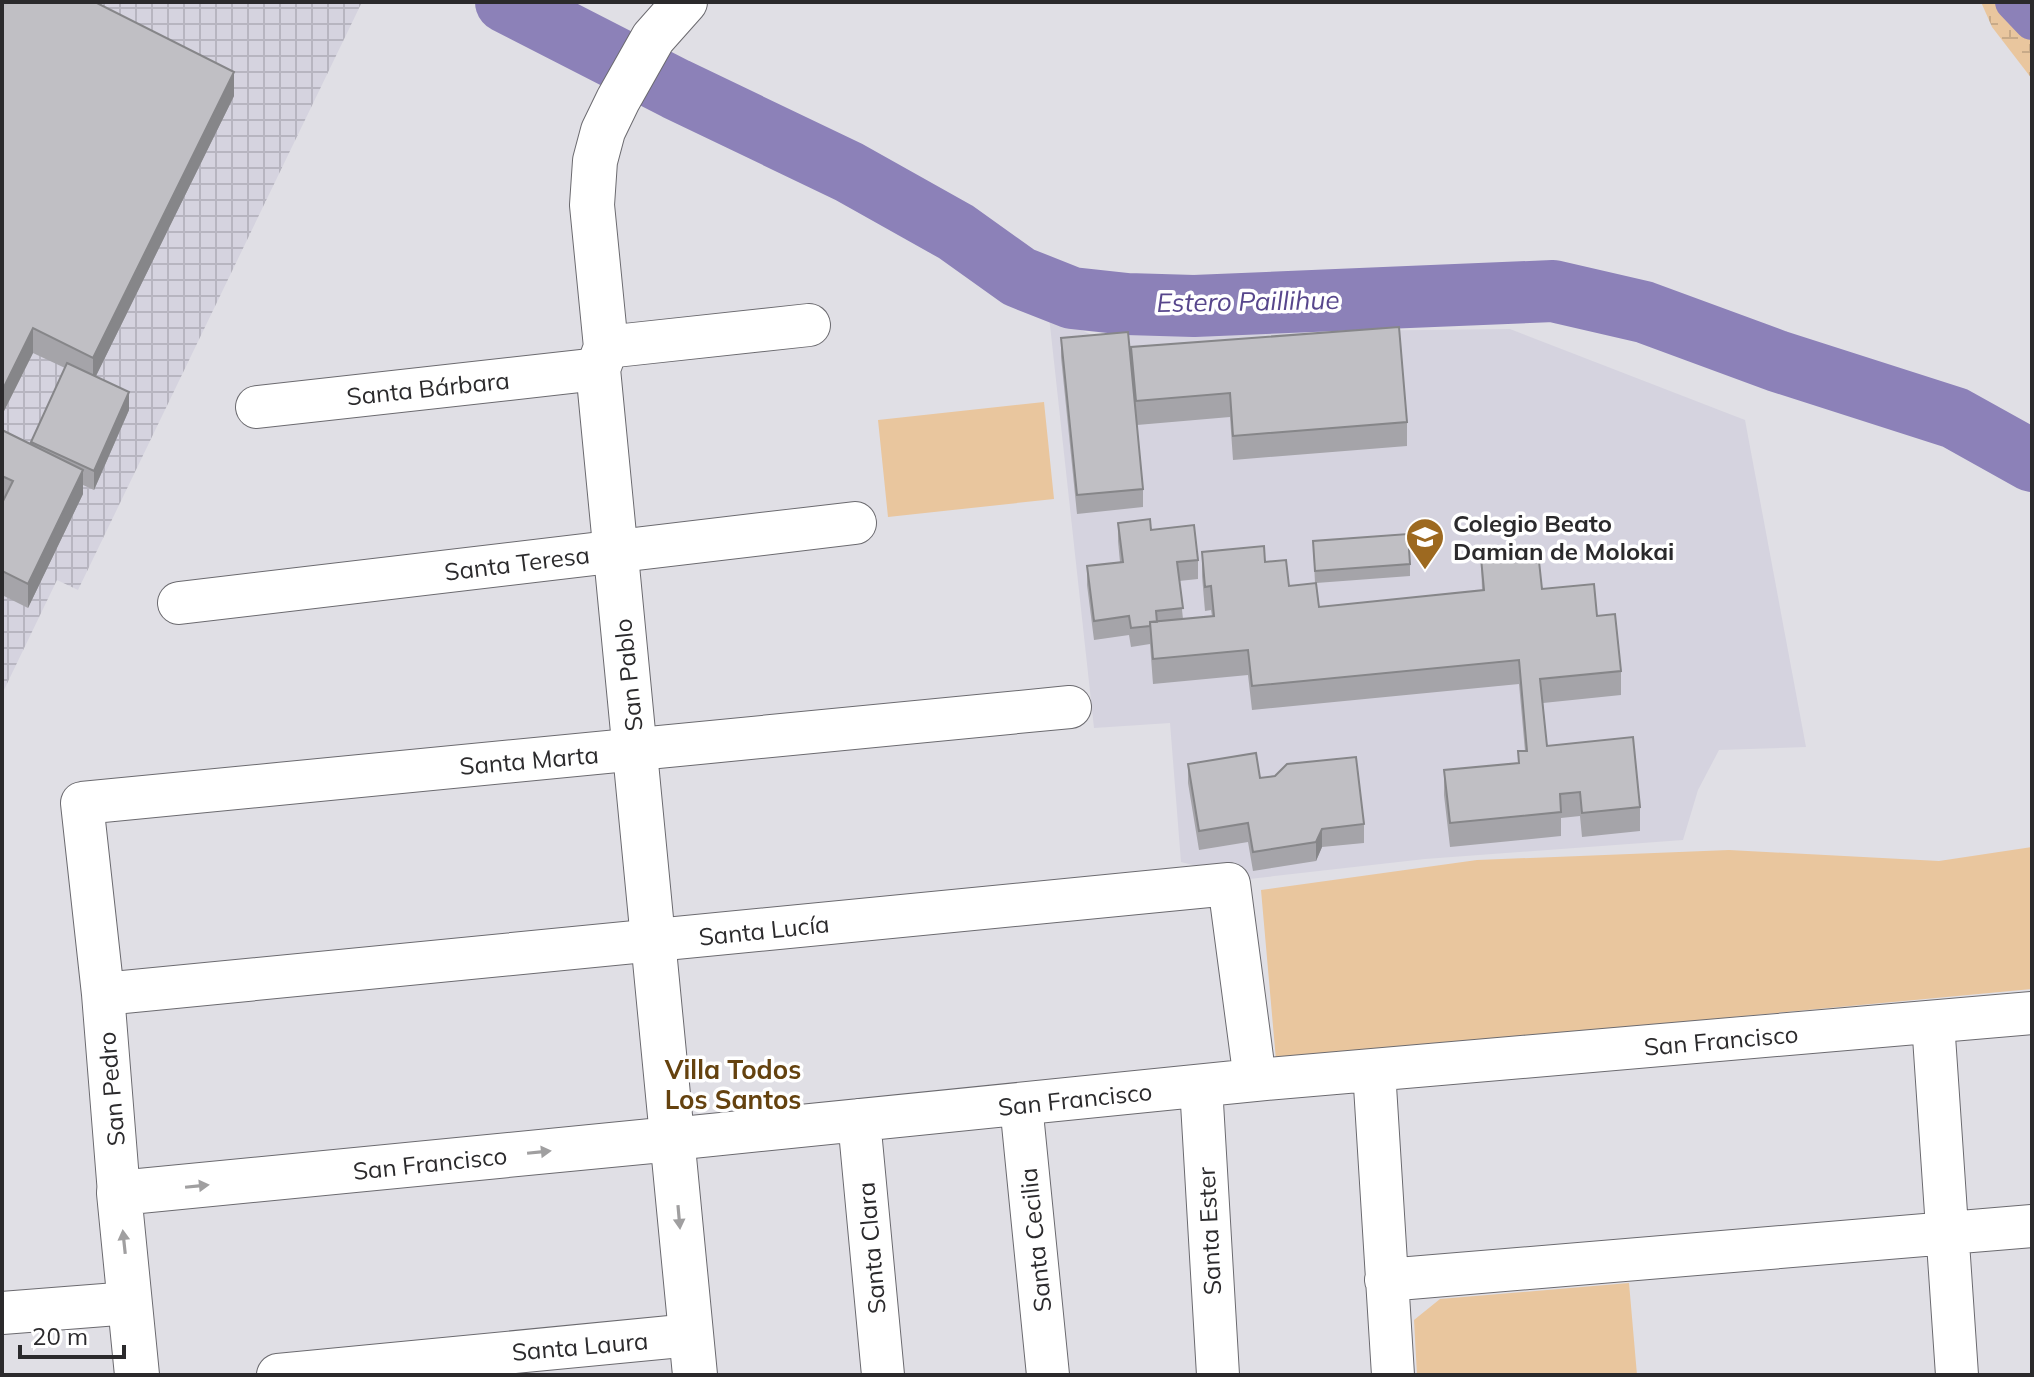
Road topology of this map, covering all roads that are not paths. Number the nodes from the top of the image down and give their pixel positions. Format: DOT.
graph roads {
  1 [pos="685,2"];
  2 [pos="809,325"];
  3 [pos="602,358"];
  4 [pos="257,407"];
  5 [pos="855,523"];
  6 [pos="616,551"];
  7 [pos="179,603"];
  8 [pos="1070,707"];
  9 [pos="635,750"];
  10 [pos="82,803"];
  11 [pos="653,941"];
  12 [pos="103,994"];
  13 [pos="2032,1013"];
  14 [pos="1933,1022"];
  15 [pos="1374,1070"];
  16 [pos="1255,1080"];
  17 [pos="1201,1086"];
  18 [pos="1021,1104"];
  19 [pos="859,1120"];
  20 [pos="672,1139"];
  21 [pos="119,1193"];
  22 [pos="2032,1226"];
  23 [pos="1947,1233"];
  24 [pos="1386,1280"];
  25 [pos="130,1303"];
  26 [pos="2,1313"];
  27 [pos="693,1355"];
  28 [pos="137,1375"];
  29 [pos="278,1375"];
  30 [pos="883,1375"];
  31 [pos="1048,1375"];
  32 [pos="1218,1375"];
  33 [pos="1393,1375"];
  34 [pos="1957,1375"];
  1 -- 3 [label="street, San Pablo"];
  2 -- 3 [label="street, Santa Bárbara"];
  3 -- 4 [label="street, Santa Bárbara"];
  3 -- 6 [label="street, San Pablo"];
  5 -- 6 [label="street, Santa Teresa"];
  6 -- 7 [label="street, Santa Teresa"];
  6 -- 9 [label="street, San Pablo"];
  8 -- 9 [label="street, Santa Marta"];
  9 -- 10 [label="street, Santa Marta"];
  9 -- 11 [label="street, San Pablo"];
  10 -- 12 [label="street, San Pedro"];
  11 -- 12 [label="street, Santa Lucía"];
  11 -- 16 [label="street, Santa Lucía"];
  11 -- 20 [label="street, San Pablo"];
  12 -- 21 [label="street, San Pedro"];
  13 -- 14 [label="street, San Francisco"];
  14 -- 15 [label="street, San Francisco"];
  14 -- 23 [label="street"];
  15 -- 16 [label="street, San Francisco"];
  15 -- 24 [label="street"];
  16 -- 17 [label="street, San Francisco"];
  17 -- 18 [label="street, San Francisco"];
  17 -- 32 [label="street, Santa Ester"];
  18 -- 19 [label="street, San Francisco"];
  18 -- 31 [label="street, Santa Cecilia"];
  19 -- 20 [label="street, San Francisco"];
  19 -- 30 [label="street, Santa Clara"];
  21 -- 20 [label="street, San Francisco, one-way"];
  20 -- 27 [label="street, San Pablo, one-way"];
  25 -- 21 [label="street, San Pedro, one-way"];
  22 -- 23 [label="street"];
  23 -- 24 [label="street"];
  23 -- 34 [label="street"];
  24 -- 33 [label="street"];
  25 -- 26 [label="street"];
  25 -- 28 [label="street, San Pedro"];
  27 -- 29 [label="street, Santa Laura"];
}
